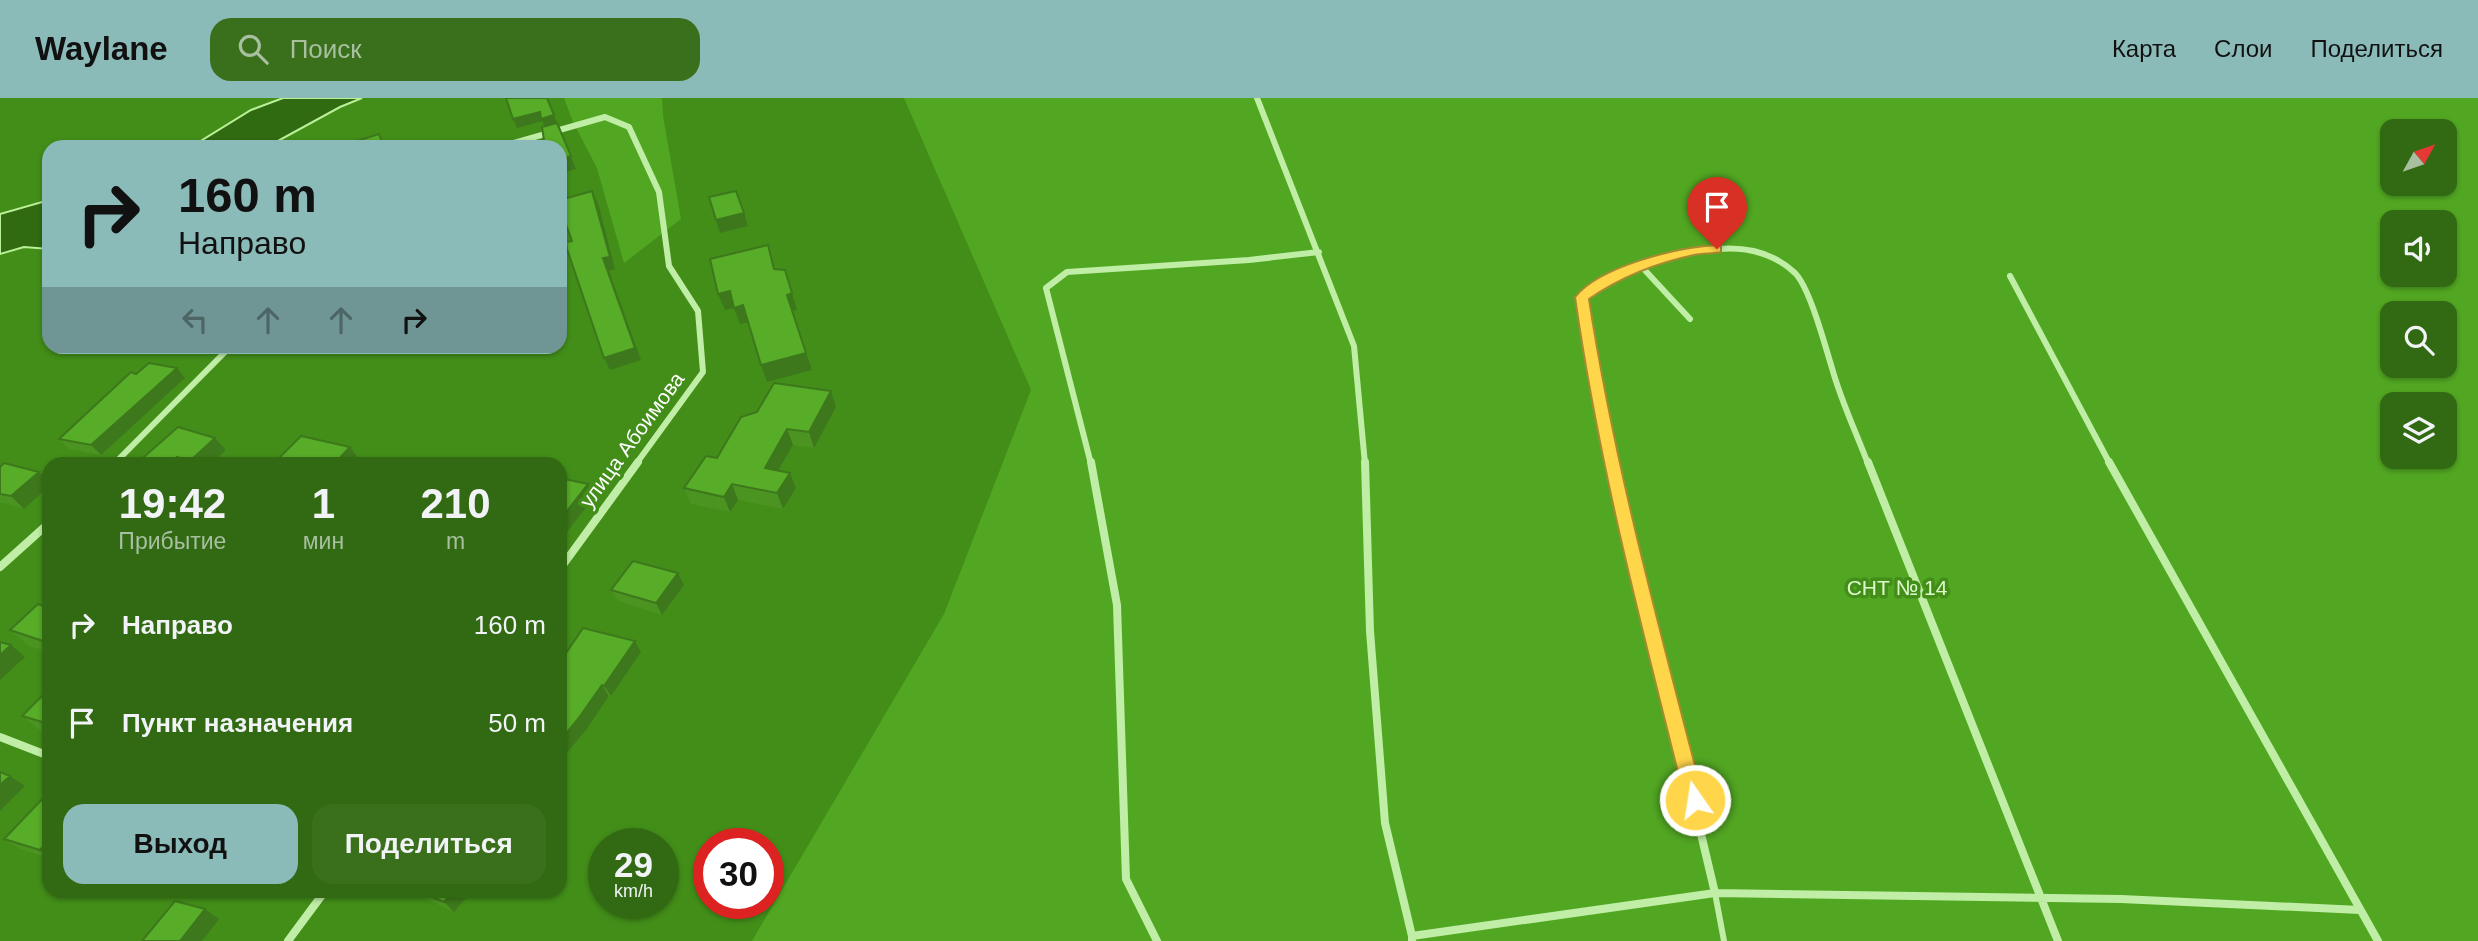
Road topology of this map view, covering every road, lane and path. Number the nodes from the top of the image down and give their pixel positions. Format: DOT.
graph roads {
  1 [pos="1256,98"];
  2 [pos="524,140"];
  3 [pos="1319,252"];
  4 [pos="1641,266"];
  5 [pos="2010,276"];
  6 [pos="1690,319"];
  7 [pos="223,354"];
  8 [pos="121,457"];
  9 [pos="42,529"];
  10 [pos="567,559"];
  11 [pos="0,567"];
  12 [pos="0,737"];
  13 [pos="42,753"];
  14 [pos="1715,892"];
  15 [pos="320,898"];
  16 [pos="2041,899"];
  17 [pos="2360,910"];
  18 [pos="1412,939"];
  19 [pos="288,941"];
  20 [pos="1157,941"];
  21 [pos="1724,941"];
  22 [pos="2058,941"];
  23 [pos="2378,941"];
  1 -- 3 [label="street"];
  2 -- 10 [label="street, улица Абоимова"];
  3 -- 18 [label="street"];
  3 -- 20 [label="street"];
  4 -- 6 [label="street"];
  4 -- 14 [label="street"];
  4 -- 16 [label="street"];
  5 -- 17 [label="street"];
  7 -- 8 [label="street"];
  9 -- 11 [label="street"];
  12 -- 13 [label="street"];
  14 -- 16 [label="street"];
  14 -- 18 [label="street"];
  14 -- 21 [label="lane"];
  15 -- 19 [label="street"];
  16 -- 17 [label="street"];
  16 -- 22 [label="street"];
  17 -- 23 [label="street"];
}
